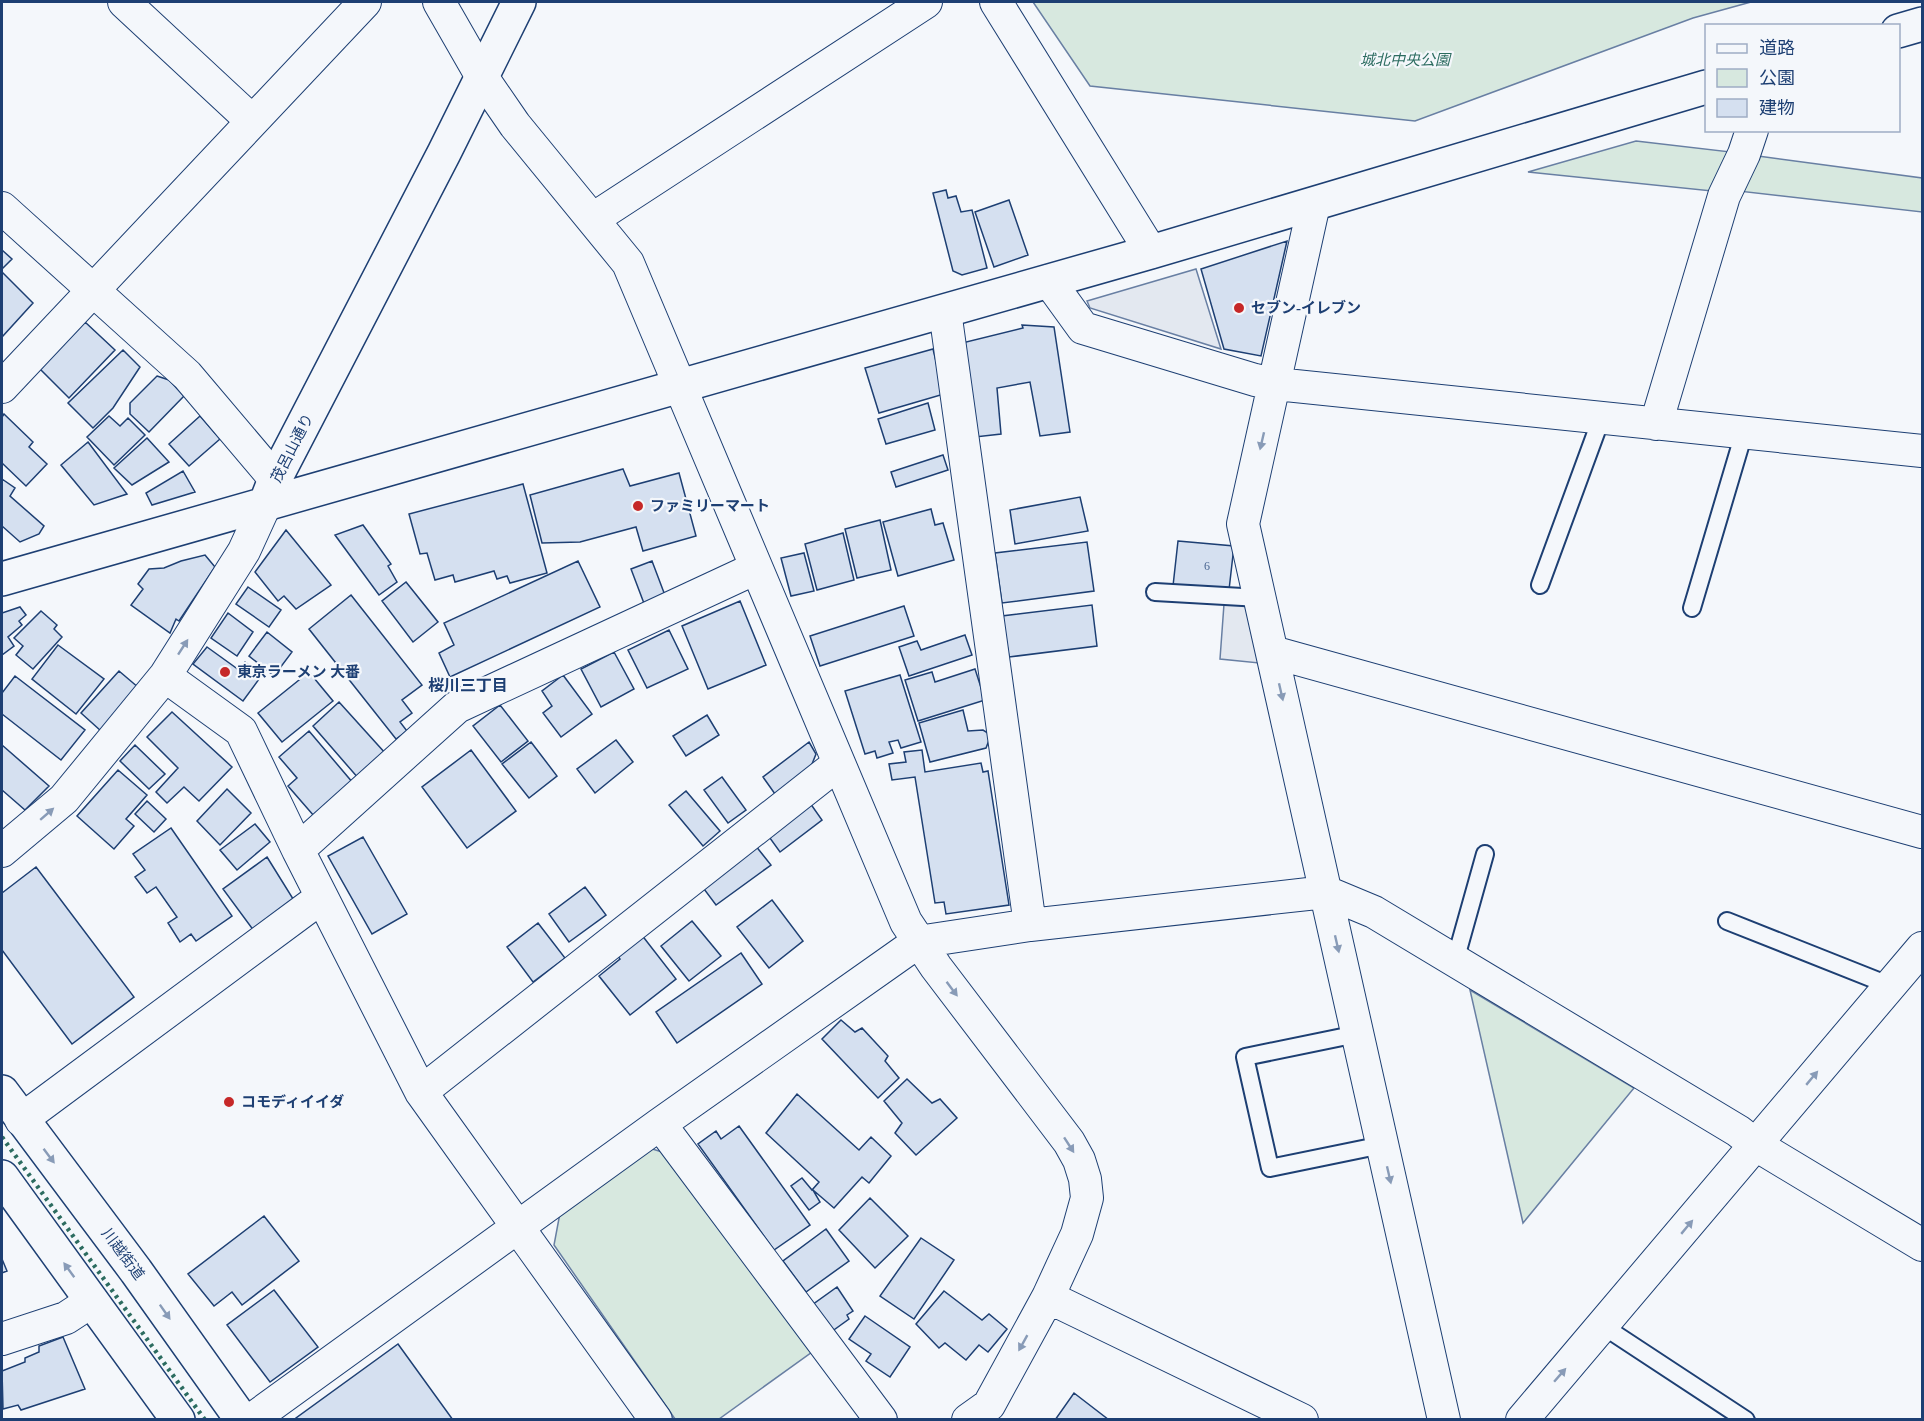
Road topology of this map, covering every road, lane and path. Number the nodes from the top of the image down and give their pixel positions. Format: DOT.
graph roads {
  1 [pos="124,2"];
  2 [pos="364,2"];
  3 [pos="439,2"];
  4 [pos="519,2"];
  5 [pos="926,2"];
  6 [pos="996,2"];
  7 [pos="1923,24"];
  8 [pos="1900,31"];
  9 [pos="482,77"];
  10 [pos="1705,88"];
  11 [pos="252,121"];
  12 [pos="1751,132"];
  13 [pos="1314,204"];
  14 [pos="2,208"];
  15 [pos="593,219"];
  16 [pos="1151,252"];
  17 [pos="1050,281"];
  18 [pos="92,288"];
  19 [pos="945,311"];
  20 [pos="1276,384"];
  21 [pos="2,387"];
  22 [pos="681,387"];
  23 [pos="1601,419"];
  24 [pos="1656,424"];
  25 [pos="1744,433"];
  26 [pos="1923,451"];
  27 [pos="270,492"];
  28 [pos="756,568"];
  29 [pos="2,579"];
  30 [pos="1540,585"];
  31 [pos="1155,592"];
  32 [pos="1260,598"];
  33 [pos="1692,608"];
  34 [pos="1272,652"];
  35 [pos="165,676"];
  36 [pos="838,764"];
  37 [pos="1923,832"];
  38 [pos="298,850"];
  39 [pos="2,851"];
  40 [pos="1485,854"];
  41 [pos="1326,892"];
  42 [pos="322,897"];
  43 [pos="1727,921"];
  44 [pos="1030,926"];
  45 [pos="918,942"];
  46 [pos="1923,948"];
  47 [pos="1455,961"];
  48 [pos="1891,986"];
  49 [pos="1358,1034"];
  50 [pos="2,1092"];
  51 [pos="421,1092"];
  52 [pos="21,1120"];
  53 [pos="660,1124"];
  54 [pos="1383,1145"];
  55 [pos="1756,1145"];
  56 [pos="2,1177"];
  57 [pos="519,1228"];
  58 [pos="1923,1245"];
  59 [pos="1048,1297"];
  60 [pos="92,1301"];
  61 [pos="1603,1326"];
  62 [pos="2,1339"];
  63 [pos="986,1414"];
  64 [pos="178,1419"];
  65 [pos="242,1419"];
  66 [pos="251,1419"];
  67 [pos="656,1419"];
  68 [pos="881,1419"];
  69 [pos="1302,1419"];
  70 [pos="1444,1419"];
  71 [pos="1522,1419"];
  72 [pos="1746,1419"];
  1 -- 11 [label="street"];
  2 -- 11 [label="street"];
  3 -- 9 [label="street"];
  4 -- 9 [label="main road, 茂呂山通り"];
  5 -- 15 [label="street"];
  6 -- 16 [label="street"];
  7 -- 8 [label="main road"];
  9 -- 15 [label="street"];
  9 -- 27 [label="main road, 茂呂山通り"];
  10 -- 13 [label="main road"];
  11 -- 18 [label="street"];
  12 -- 24 [label="street"];
  13 -- 16 [label="main road"];
  13 -- 20 [label="street"];
  14 -- 18 [label="street"];
  15 -- 22 [label="street"];
  16 -- 17 [label="main road"];
  17 -- 19 [label="main road"];
  17 -- 20 [label="street"];
  18 -- 21 [label="street"];
  18 -- 27 [label="street"];
  19 -- 22 [label="main road"];
  19 -- 44 [label="street"];
  20 -- 23 [label="street"];
  20 -- 32 [label="street, one-way"];
  22 -- 27 [label="main road"];
  22 -- 28 [label="street"];
  23 -- 24 [label="street"];
  23 -- 30 [label="lane"];
  24 -- 25 [label="street"];
  25 -- 26 [label="street"];
  25 -- 33 [label="lane"];
  27 -- 29 [label="main road"];
  35 -- 27 [label="street, 茂呂山通り, one-way"];
  28 -- 36 [label="street"];
  28 -- 38 [label="street"];
  31 -- 32 [label="lane"];
  32 -- 34 [label="street"];
  34 -- 37 [label="street"];
  34 -- 41 [label="street, one-way"];
  35 -- 38 [label="street"];
  39 -- 35 [label="street, 茂呂山通り, one-way"];
  36 -- 45 [label="street"];
  36 -- 51 [label="street"];
  38 -- 42 [label="street"];
  40 -- 47 [label="lane"];
  41 -- 44 [label="street"];
  41 -- 47 [label="street"];
  41 -- 49 [label="street, one-way"];
  42 -- 51 [label="street"];
  42 -- 52 [label="street"];
  43 -- 48 [label="lane"];
  44 -- 45 [label="street"];
  45 -- 53 [label="street"];
  45 -- 59 [label="street, one-way"];
  46 -- 48 [label="street"];
  47 -- 55 [label="street"];
  55 -- 48 [label="street, one-way"];
  49 -- 54 [label="street"];
  49 -- 54 [label="lane"];
  50 -- 52 [label="main road, 川越街道"];
  51 -- 57 [label="street"];
  52 -- 65 [label="main road, 川越街道, one-way"];
  53 -- 57 [label="street"];
  53 -- 68 [label="street"];
  54 -- 70 [label="street, one-way"];
  55 -- 58 [label="street"];
  61 -- 55 [label="street, one-way"];
  60 -- 56 [label="main road, one-way"];
  57 -- 66 [label="street"];
  57 -- 67 [label="street"];
  59 -- 63 [label="street, one-way"];
  59 -- 69 [label="street"];
  60 -- 62 [label="street"];
  60 -- 64 [label="main road"];
  71 -- 61 [label="street, one-way"];
  61 -- 72 [label="lane"];
}
